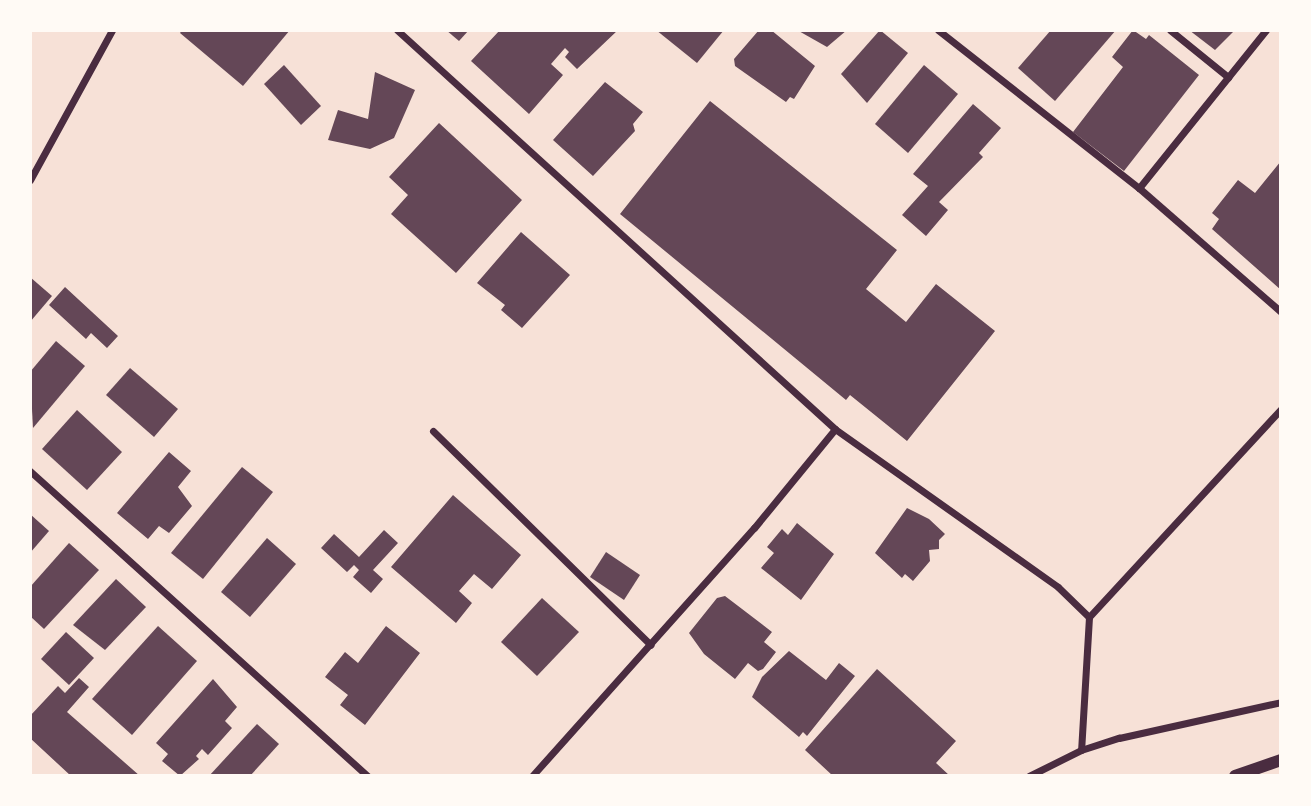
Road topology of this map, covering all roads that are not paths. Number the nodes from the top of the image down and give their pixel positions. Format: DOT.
graph roads {
  1 [pos="112,30"];
  2 [pos="397,30"];
  3 [pos="938,30"];
  4 [pos="1170,30"];
  5 [pos="1265,30"];
  6 [pos="1228,77"];
  7 [pos="30,180"];
  8 [pos="1139,188"];
  9 [pos="1281,312"];
  10 [pos="1281,409"];
  11 [pos="835,429"];
  12 [pos="433,431"];
  13 [pos="30,471"];
  14 [pos="1089,617"];
  15 [pos="651,645"];
  16 [pos="1281,702"];
  17 [pos="1081,750"];
  18 [pos="1281,760"];
  19 [pos="368,776"];
  20 [pos="532,776"];
  21 [pos="1030,776"];
  22 [pos="1235,776"];
  1 -- 7 [label="street"];
  2 -- 11 [label="street"];
  3 -- 8 [label="street"];
  4 -- 6 [label="street"];
  5 -- 6 [label="street"];
  6 -- 8 [label="street"];
  8 -- 9 [label="street"];
  10 -- 14 [label="street"];
  11 -- 14 [label="street"];
  11 -- 15 [label="street"];
  12 -- 15 [label="street"];
  13 -- 19 [label="street"];
  14 -- 17 [label="street"];
  15 -- 20 [label="street"];
  16 -- 17 [label="street"];
  17 -- 21 [label="street"];
  18 -- 22 [label="street"];
}
